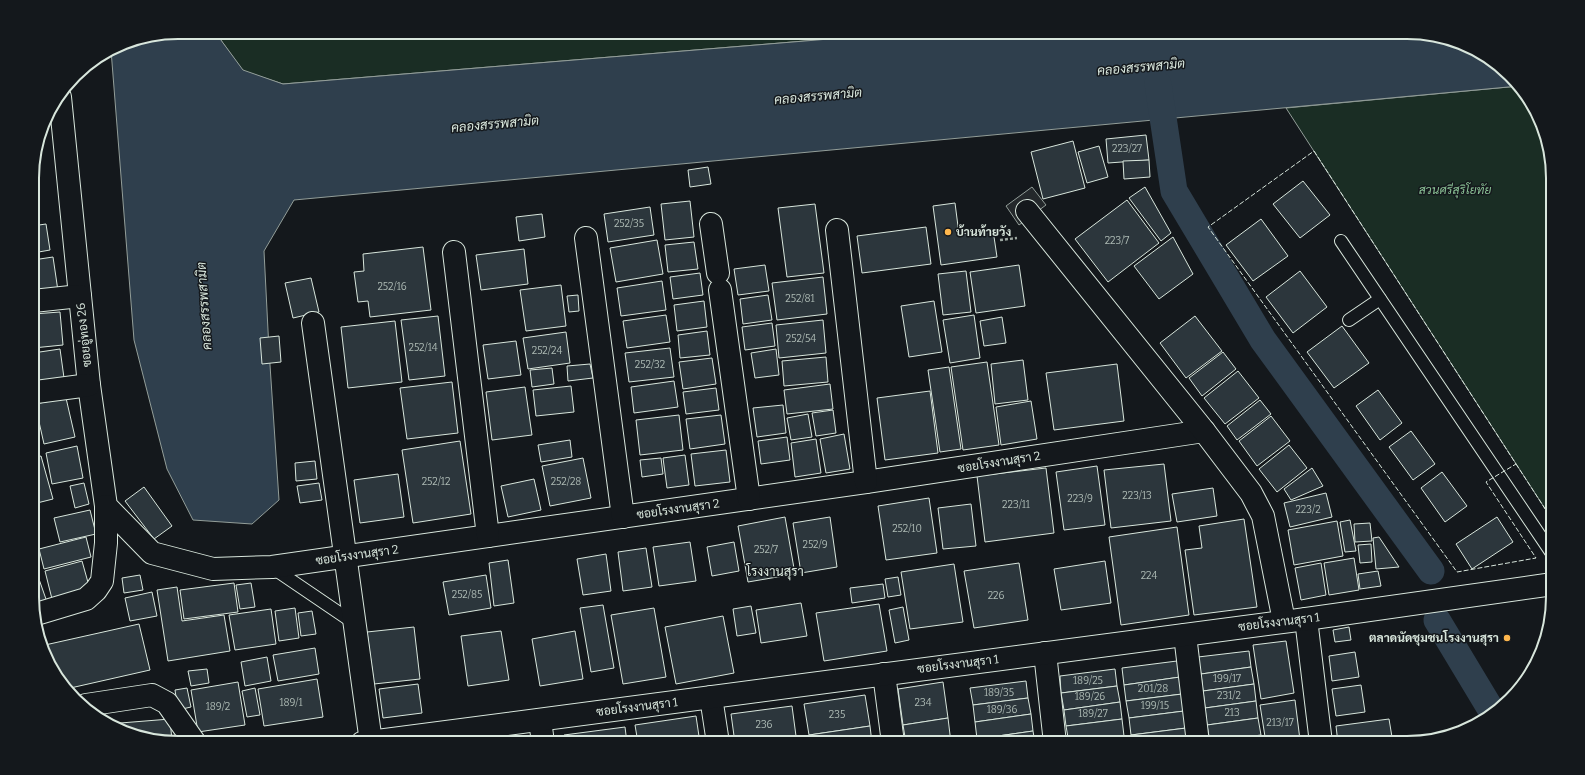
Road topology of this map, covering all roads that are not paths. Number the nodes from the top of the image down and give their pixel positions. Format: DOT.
graph roads {
  1 [pos="61,105"];
  2 [pos="1027,211"];
  3 [pos="711,224"];
  4 [pos="837,230"];
  5 [pos="586,238"];
  6 [pos="1341,241"];
  7 [pos="454,252"];
  8 [pos="80,296"];
  9 [pos="1380,299"];
  10 [pos="39,301"];
  11 [pos="1349,320"];
  12 [pos="313,323"];
  13 [pos="89,385"];
  14 [pos="39,392"];
  15 [pos="1204,431"];
  16 [pos="866,482"];
  17 [pos="749,499"];
  18 [pos="106,506"];
  19 [pos="624,517"];
  20 [pos="488,536"];
  21 [pos="1546,545"];
  22 [pos="345,557"];
  23 [pos="272,567"];
  24 [pos="1546,585"];
  25 [pos="40,613"];
  26 [pos="1295,620"];
  27 [pos="354,623"];
  28 [pos="1185,635"];
  29 [pos="1044,653"];
  30 [pos="884,674"];
  31 [pos="711,697"];
  32 [pos="90,704"];
  33 [pos="540,720"];
  34 [pos="190,736"];
  35 [pos="365,736"];
  36 [pos="419,736"];
  37 [pos="542,736"];
  38 [pos="717,736"];
  39 [pos="892,736"];
  40 [pos="1054,736"];
  41 [pos="1197,736"];
  42 [pos="1320,736"];
  1 -- 8 [label="street, ซอยอู่ทอง 26"];
  2 -- 15 [label="street"];
  3 -- 17 [label="street"];
  4 -- 16 [label="street"];
  5 -- 19 [label="street"];
  6 -- 9 [label="lane"];
  7 -- 20 [label="street"];
  8 -- 10 [label="street"];
  8 -- 13 [label="street, ซอยอู่ทอง 26"];
  9 -- 11 [label="lane"];
  9 -- 21 [label="lane"];
  12 -- 22 [label="street"];
  13 -- 14 [label="street"];
  13 -- 18 [label="street, ซอยอู่ทอง 26"];
  15 -- 16 [label="street, ซอยโรงงานสุรา 2"];
  15 -- 26 [label="street"];
  16 -- 17 [label="street, ซอยโรงงานสุรา 2"];
  17 -- 19 [label="street, ซอยโรงงานสุรา 2"];
  18 -- 23 [label="street, ซอยโรงงานสุรา 2"];
  18 -- 25 [label="street, ซอยอู่ทอง 26"];
  19 -- 20 [label="street, ซอยโรงงานสุรา 2"];
  20 -- 22 [label="street, ซอยโรงงานสุรา 2"];
  22 -- 23 [label="street, ซอยโรงงานสุรา 2"];
  22 -- 27 [label="street"];
  23 -- 27 [label="lane"];
  24 -- 26 [label="street, ซอยโรงงานสุรา 1"];
  26 -- 28 [label="street, ซอยโรงงานสุรา 1"];
  26 -- 42 [label="street"];
  27 -- 35 [label="street"];
  28 -- 29 [label="street, ซอยโรงงานสุรา 1"];
  28 -- 41 [label="street"];
  29 -- 30 [label="street, ซอยโรงงานสุรา 1"];
  29 -- 40 [label="street"];
  30 -- 31 [label="street, ซอยโรงงานสุรา 1"];
  30 -- 39 [label="street"];
  31 -- 33 [label="street, ซอยโรงงานสุรา 1"];
  31 -- 38 [label="street"];
  32 -- 34 [label="street"];
  33 -- 36 [label="street, ซอยโรงงานสุรา 1"];
  33 -- 37 [label="street"];
}
